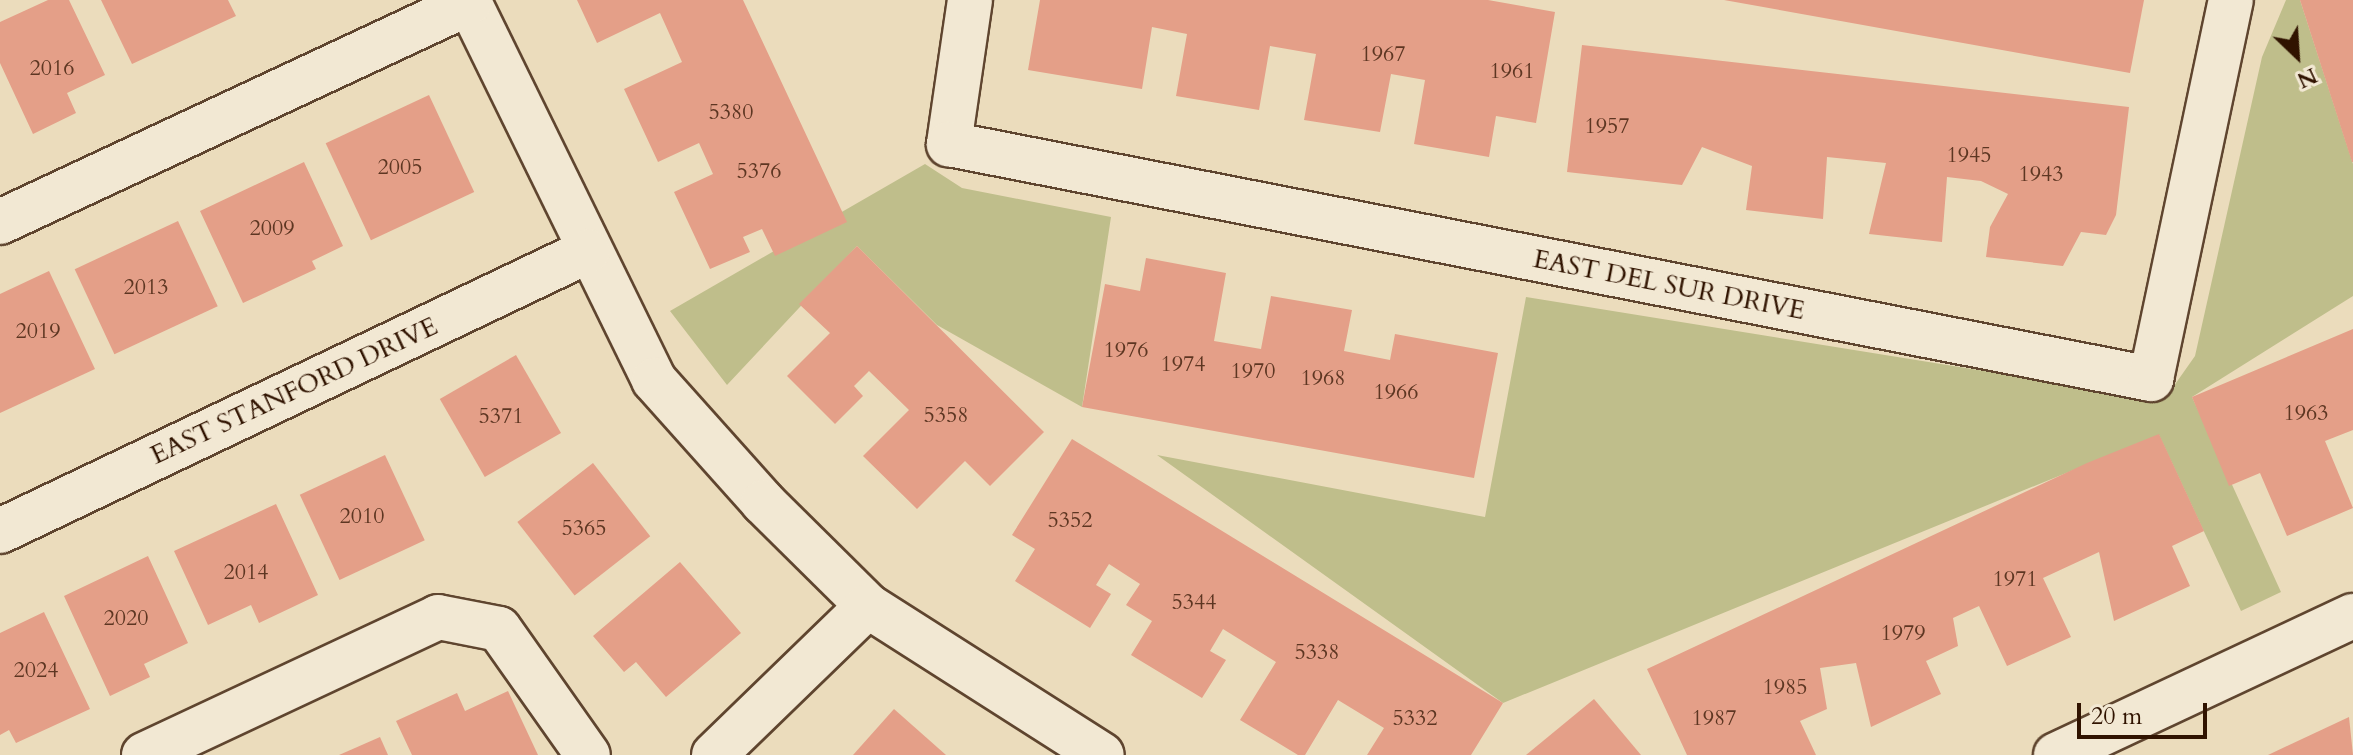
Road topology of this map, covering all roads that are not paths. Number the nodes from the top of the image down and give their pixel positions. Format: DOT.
graph roads {
  1 [pos="970,0"];
  2 [pos="2231,0"];
  3 [pos="468,2"];
  4 [pos="0,222"];
  5 [pos="588,251"];
  6 [pos="0,531"];
  7 [pos="868,606"];
  8 [pos="2353,616"];
  9 [pos="1086,751"];
  10 [pos="144,755"];
  11 [pos="588,755"];
  12 [pos="714,755"];
  13 [pos="2056,755"];
  1 -- 2 [label="street, EAST DEL SUR DRIVE"];
  3 -- 4 [label="street"];
  3 -- 5 [label="street"];
  5 -- 6 [label="street, EAST STANFORD DRIVE"];
  5 -- 7 [label="street"];
  7 -- 9 [label="street"];
  7 -- 12 [label="street"];
  8 -- 13 [label="street"];
  10 -- 11 [label="street"];
}
